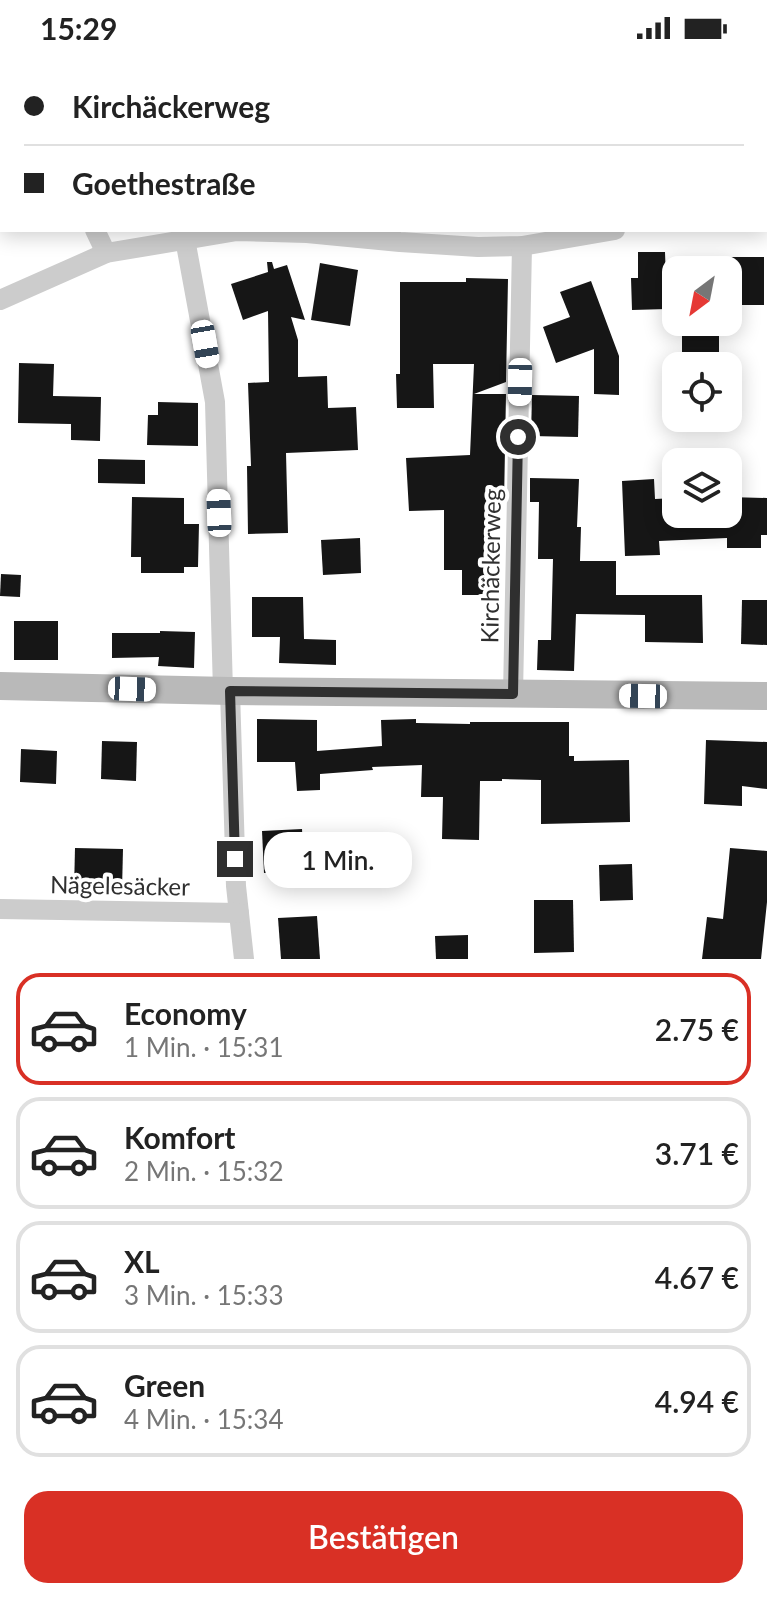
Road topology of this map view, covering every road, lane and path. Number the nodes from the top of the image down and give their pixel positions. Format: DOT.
graph roads {
  1 [pos="96,232"];
  2 [pos="230,232"];
  3 [pos="282,232"];
  4 [pos="603,232"];
  5 [pos="185,239"];
  6 [pos="522,246"];
  7 [pos="106,253"];
  8 [pos="0,300"];
  9 [pos="0,686"];
  10 [pos="226,691"];
  11 [pos="513,694"];
  12 [pos="767,696"];
  13 [pos="0,909"];
  14 [pos="239,913"];
  15 [pos="244,959"];
  1 -- 7 [label="street"];
  2 -- 5 [label="street"];
  3 -- 6 [label="street"];
  4 -- 6 [label="street"];
  5 -- 7 [label="street"];
  5 -- 10 [label="street"];
  6 -- 11 [label="street, Kirchäckerweg"];
  7 -- 8 [label="street"];
  9 -- 10 [label="main road"];
  10 -- 11 [label="main road"];
  10 -- 14 [label="street"];
  11 -- 12 [label="main road"];
  13 -- 14 [label="street, Nägelesäcker"];
  14 -- 15 [label="street"];
}
